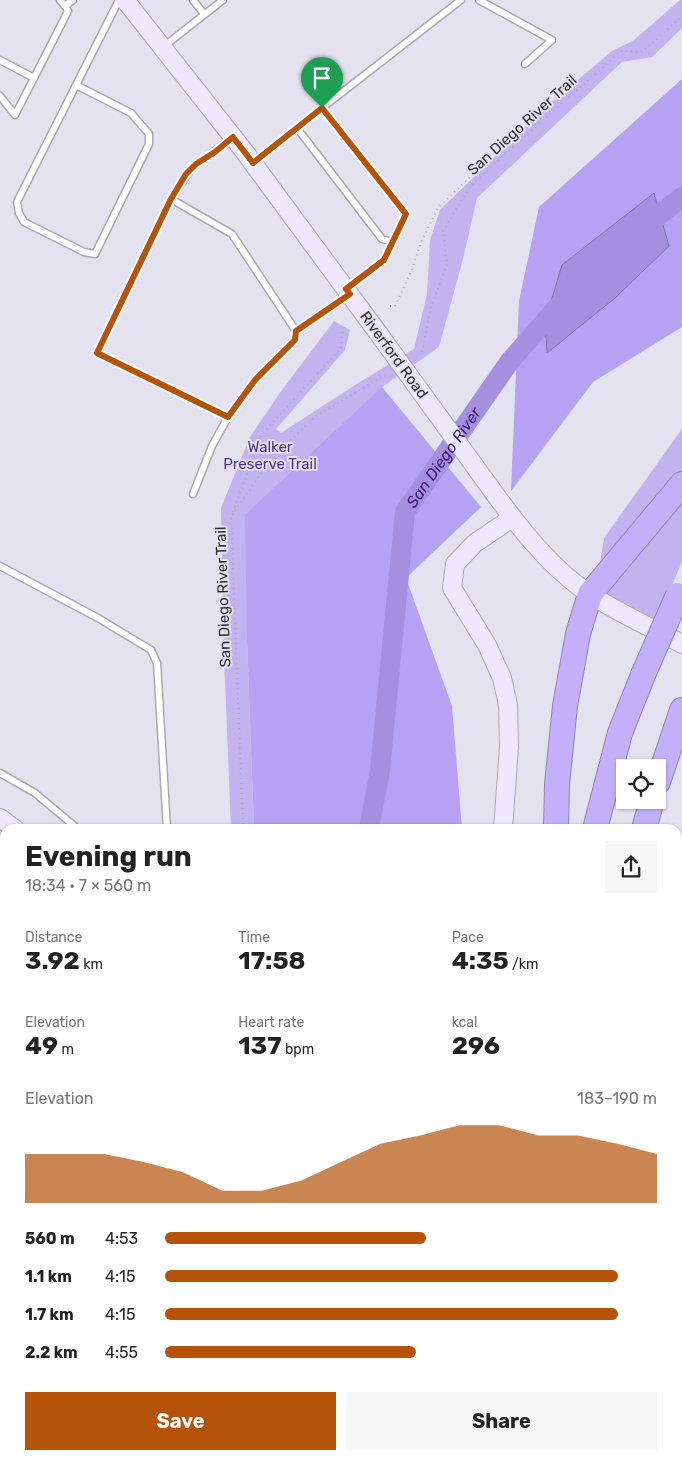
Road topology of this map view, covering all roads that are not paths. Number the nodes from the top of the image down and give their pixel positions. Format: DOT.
graph roads {
  1 [pos="60,0"];
  2 [pos="73,0"];
  3 [pos="118,0"];
  4 [pos="126,0"];
  5 [pos="193,0"];
  6 [pos="223,0"];
  7 [pos="461,0"];
  8 [pos="478,0"];
  9 [pos="65,6"];
  10 [pos="204,14"];
  11 [pos="162,48"];
  12 [pos="0,60"];
  13 [pos="525,64"];
  14 [pos="34,78"];
  15 [pos="76,85"];
  16 [pos="0,96"];
  17 [pos="322,108"];
  18 [pos="297,128"];
  19 [pos="233,137"];
  20 [pos="253,163"];
  21 [pos="171,199"];
  22 [pos="392,242"];
  23 [pos="348,292"];
  24 [pos="296,331"];
  25 [pos="228,417"];
  26 [pos="682,484"];
  27 [pos="193,494"];
  28 [pos="512,518"];
  29 [pos="0,566"];
  30 [pos="680,591"];
  31 [pos="590,594"];
  32 [pos="682,644"];
  33 [pos="682,710"];
  34 [pos="666,759"];
  35 [pos="0,773"];
  36 [pos="650,809"];
  37 [pos="72,824"];
  38 [pos="167,824"];
  39 [pos="503,824"];
  40 [pos="556,824"];
  41 [pos="596,824"];
  42 [pos="645,824"];
  1 -- 9 [label="lane"];
  2 -- 9 [label="lane"];
  3 -- 15 [label="lane"];
  4 -- 11 [label="main road, Riverford Road"];
  5 -- 10 [label="lane"];
  6 -- 10 [label="lane"];
  7 -- 17 [label="lane"];
  8 -- 13 [label="lane"];
  9 -- 14 [label="lane"];
  10 -- 11 [label="lane"];
  11 -- 19 [label="main road, Riverford Road"];
  12 -- 14 [label="lane"];
  14 -- 16 [label="lane"];
  15 -- 15 [label="lane"];
  17 -- 18 [label="lane"];
  17 -- 22 [label="lane"];
  18 -- 20 [label="lane"];
  18 -- 22 [label="lane"];
  19 -- 20 [label="main road, Riverford Road"];
  19 -- 21 [label="lane"];
  20 -- 23 [label="main road, Riverford Road"];
  21 -- 24 [label="lane"];
  21 -- 25 [label="lane"];
  22 -- 23 [label="lane"];
  23 -- 24 [label="lane"];
  23 -- 28 [label="main road, Riverford Road, bridge"];
  24 -- 25 [label="lane"];
  25 -- 27 [label="lane"];
  26 -- 31 [label="highway"];
  28 -- 31 [label="main road, Riverford Road"];
  28 -- 39 [label="main road"];
  29 -- 38 [label="lane"];
  30 -- 41 [label="highway, bridge"];
  31 -- 32 [label="main road, Riverford Road"];
  31 -- 40 [label="highway"];
  33 -- 34 [label="highway"];
  35 -- 37 [label="lane"];
  36 -- 42 [label="highway"];
}
